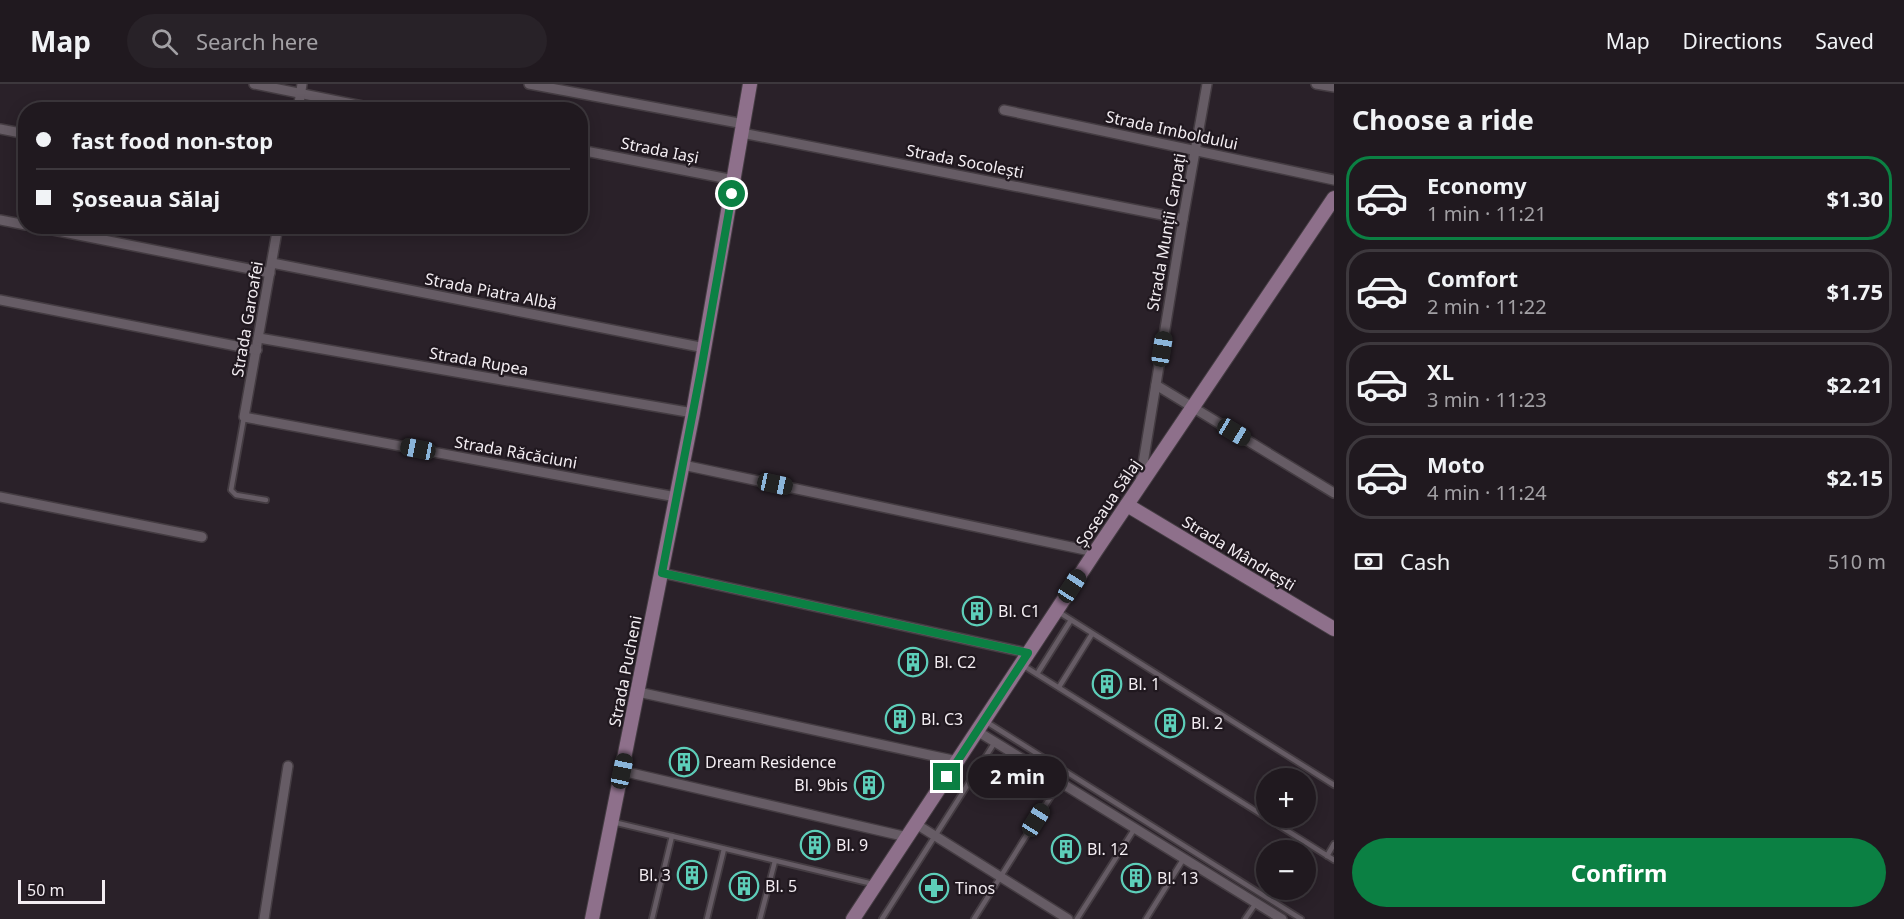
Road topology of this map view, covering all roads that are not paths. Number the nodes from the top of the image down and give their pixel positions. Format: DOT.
graph roads {
  1 [pos="254,84"];
  2 [pos="529,84"];
  3 [pos="750,84"];
  4 [pos="1208,84"];
  5 [pos="1316,84"];
  6 [pos="1334,87"];
  7 [pos="301,89"];
  8 [pos="351,102"];
  9 [pos="1004,110"];
  10 [pos="743,128"];
  11 [pos="0,129"];
  12 [pos="18,132"];
  13 [pos="1195,150"];
  14 [pos="588,152"];
  15 [pos="734,180"];
  16 [pos="1334,180"];
  17 [pos="1334,198"];
  18 [pos="1183,219"];
  19 [pos="0,220"];
  20 [pos="18,223"];
  21 [pos="78,234"];
  22 [pos="277,234"];
  23 [pos="271,268"];
  24 [pos="0,300"];
  25 [pos="259,338"];
  26 [pos="705,348"];
  27 [pos="257,350"];
  28 [pos="1156,385"];
  29 [pos="1194,407"];
  30 [pos="693,413"];
  31 [pos="244,417"];
  32 [pos="683,465"];
  33 [pos="1139,487"];
  34 [pos="1334,493"];
  35 [pos="0,497"];
  36 [pos="676,497"];
  37 [pos="266,500"];
  38 [pos="1127,506"];
  39 [pos="202,537"];
  40 [pos="1095,552"];
  41 [pos="662,573"];
  42 [pos="1056,611"];
  43 [pos="1071,620"];
  44 [pos="1334,629"];
  45 [pos="1092,634"];
  46 [pos="1025,659"];
  47 [pos="1037,674"];
  48 [pos="1059,687"];
  49 [pos="638,692"];
  50 [pos="981,726"];
  51 [pos="995,742"];
  52 [pos="957,761"];
  53 [pos="288,766"];
  54 [pos="622,771"];
  55 [pos="1060,782"];
  56 [pos="1334,785"];
  57 [pos="611,822"];
  58 [pos="916,824"];
  59 [pos="1135,828"];
  60 [pos="672,836"];
  61 [pos="935,836"];
  62 [pos="907,837"];
  63 [pos="1334,844"];
  64 [pos="724,849"];
  65 [pos="1327,856"];
  66 [pos="1184,858"];
  67 [pos="1334,860"];
  68 [pos="775,861"];
  69 [pos="1000,877"];
  70 [pos="876,884"];
  71 [pos="1256,903"];
  72 [pos="264,919"];
  73 [pos="592,919"];
  74 [pos="652,919"];
  75 [pos="707,919"];
  76 [pos="760,919"];
  77 [pos="853,919"];
  78 [pos="882,919"];
  79 [pos="974,919"];
  80 [pos="1068,919"];
  81 [pos="1077,919"];
  82 [pos="1146,919"];
  83 [pos="1245,919"];
  84 [pos="1282,919"];
  85 [pos="1301,919"];
  1 -- 7 [label="street"];
  2 -- 10 [label="street, Strada Socolești"];
  3 -- 10 [label="street, Strada Pucheni"];
  4 -- 13 [label="street, Strada Munții Carpați"];
  5 -- 6 [label="street"];
  7 -- 8 [label="street"];
  9 -- 13 [label="street, Strada Imboldului"];
  10 -- 15 [label="street, Strada Pucheni"];
  10 -- 18 [label="street, Strada Socolești"];
  11 -- 12 [label="street"];
  13 -- 16 [label="street, Strada Imboldului"];
  13 -- 18 [label="street, Strada Munții Carpați"];
  14 -- 15 [label="street, Strada Iași"];
  15 -- 26 [label="street, Strada Pucheni"];
  17 -- 29 [label="street, Șoseaua Sălaj"];
  18 -- 28 [label="street, Strada Munții Carpați"];
  19 -- 20 [label="street"];
  21 -- 23 [label="street, Strada Piatra Albă"];
  22 -- 23 [label="street, Strada Garoafei"];
  23 -- 25 [label="street, Strada Garoafei"];
  23 -- 26 [label="street, Strada Piatra Albă"];
  24 -- 27 [label="street"];
  25 -- 27 [label="street, Strada Garoafei"];
  25 -- 30 [label="street, Strada Rupea"];
  26 -- 30 [label="street, Strada Pucheni"];
  27 -- 31 [label="street, Strada Garoafei"];
  28 -- 29 [label="street"];
  28 -- 33 [label="street, Strada Munții Carpați"];
  29 -- 33 [label="street, Șoseaua Sălaj"];
  29 -- 34 [label="street"];
  30 -- 32 [label="street, Strada Pucheni"];
  31 -- 36 [label="street, Strada Răcăciuni"];
  31 -- 37 [label="lane"];
  32 -- 36 [label="street, Strada Pucheni"];
  32 -- 40 [label="street"];
  33 -- 38 [label="street, Șoseaua Sălaj"];
  35 -- 39 [label="street"];
  36 -- 41 [label="street, Strada Pucheni"];
  38 -- 40 [label="street, Șoseaua Sălaj"];
  38 -- 44 [label="street, Strada Mândrești"];
  40 -- 42 [label="street, Șoseaua Sălaj"];
  41 -- 46 [label="street"];
  41 -- 49 [label="street, Strada Pucheni"];
  42 -- 43 [label="lane"];
  42 -- 46 [label="street, Șoseaua Sălaj"];
  43 -- 45 [label="lane"];
  43 -- 47 [label="lane"];
  45 -- 48 [label="lane"];
  45 -- 56 [label="lane"];
  46 -- 47 [label="lane"];
  46 -- 50 [label="street, Șoseaua Sălaj"];
  47 -- 48 [label="lane"];
  48 -- 65 [label="lane"];
  49 -- 52 [label="street"];
  49 -- 54 [label="street, Strada Pucheni"];
  50 -- 51 [label="street"];
  50 -- 52 [label="street, Șoseaua Sălaj"];
  50 -- 85 [label="lane"];
  51 -- 55 [label="street"];
  51 -- 61 [label="lane"];
  52 -- 58 [label="street, Șoseaua Sălaj"];
  53 -- 72 [label="street"];
  54 -- 57 [label="street, Strada Pucheni"];
  54 -- 62 [label="street"];
  55 -- 59 [label="street"];
  55 -- 69 [label="lane"];
  57 -- 60 [label="lane"];
  57 -- 73 [label="street, Strada Pucheni"];
  58 -- 61 [label="street"];
  58 -- 62 [label="street, Șoseaua Sălaj"];
  59 -- 66 [label="street"];
  59 -- 81 [label="lane"];
  60 -- 64 [label="lane"];
  60 -- 74 [label="lane"];
  61 -- 69 [label="street"];
  61 -- 78 [label="lane"];
  62 -- 70 [label="street, Șoseaua Sălaj"];
  63 -- 65 [label="lane"];
  64 -- 68 [label="lane"];
  64 -- 75 [label="lane"];
  65 -- 67 [label="lane"];
  66 -- 71 [label="street"];
  66 -- 82 [label="lane"];
  68 -- 70 [label="lane"];
  68 -- 76 [label="lane"];
  69 -- 79 [label="lane"];
  69 -- 80 [label="street"];
  70 -- 77 [label="street, Șoseaua Sălaj"];
  71 -- 83 [label="lane"];
  71 -- 84 [label="street"];
}
